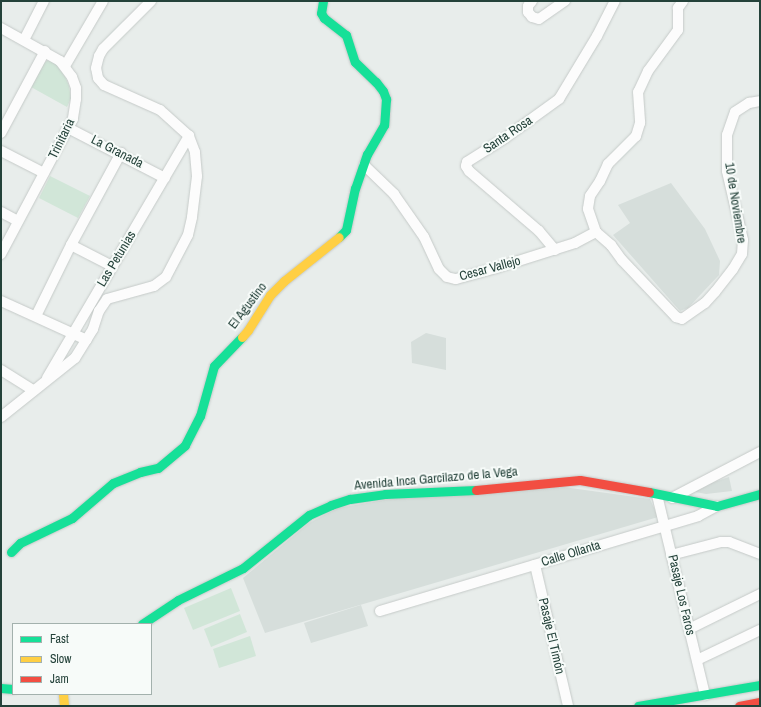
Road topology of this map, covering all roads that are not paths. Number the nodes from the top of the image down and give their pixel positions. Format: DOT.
graph roads {
  1 [pos="44,1"];
  2 [pos="104,1"];
  3 [pos="151,1"];
  4 [pos="323,1"];
  5 [pos="532,1"];
  6 [pos="565,1"];
  7 [pos="614,1"];
  8 [pos="683,1"];
  9 [pos="1,28"];
  10 [pos="24,40"];
  11 [pos="45,51"];
  12 [pos="65,66"];
  13 [pos="760,101"];
  14 [pos="68,128"];
  15 [pos="1,133"];
  16 [pos="189,136"];
  17 [pos="1,152"];
  18 [pos="121,154"];
  19 [pos="364,165"];
  20 [pos="44,173"];
  21 [pos="166,178"];
  22 [pos="1,212"];
  23 [pos="18,221"];
  24 [pos="596,232"];
  25 [pos="71,245"];
  26 [pos="555,250"];
  27 [pos="1,254"];
  28 [pos="112,266"];
  29 [pos="1,301"];
  30 [pos="36,316"];
  31 [pos="73,333"];
  32 [pos="87,340"];
  33 [pos="1,370"];
  34 [pos="45,382"];
  35 [pos="33,390"];
  36 [pos="1,417"];
  37 [pos="760,452"];
  38 [pos="760,494"];
  39 [pos="657,495"];
  40 [pos="672,498"];
  41 [pos="717,506"];
  42 [pos="665,526"];
  43 [pos="11,552"];
  44 [pos="760,554"];
  45 [pos="671,555"];
  46 [pos="534,565"];
  47 [pos="760,594"];
  48 [pos="380,611"];
  49 [pos="144,623"];
  50 [pos="689,628"];
  51 [pos="760,630"];
  52 [pos="697,660"];
  53 [pos="760,685"];
  54 [pos="1,688"];
  55 [pos="12,689"];
  56 [pos="63,695"];
  57 [pos="705,695"];
  58 [pos="687,702"];
  59 [pos="760,702"];
  60 [pos="64,706"];
  61 [pos="568,706"];
  62 [pos="638,706"];
  63 [pos="706,706"];
  64 [pos="739,706"];
  1 -- 10 [label="street"];
  2 -- 12 [label="street"];
  3 -- 16 [label="street"];
  4 -- 19 [label="street, El Agustino"];
  5 -- 6 [label="street"];
  7 -- 26 [label="street, Santa Rosa"];
  8 -- 24 [label="street"];
  9 -- 10 [label="street"];
  10 -- 11 [label="street"];
  11 -- 12 [label="street"];
  11 -- 15 [label="street"];
  12 -- 14 [label="street, Trinitaria"];
  13 -- 24 [label="street, 10 de Noviembre"];
  14 -- 18 [label="street, La Granada"];
  14 -- 20 [label="street, Trinitaria"];
  16 -- 21 [label="street, Las Petunias"];
  16 -- 32 [label="street"];
  17 -- 20 [label="street"];
  18 -- 21 [label="street, La Granada"];
  18 -- 25 [label="street"];
  19 -- 26 [label="street, Cesar Vallejo"];
  19 -- 43 [label="street, El Agustino"];
  20 -- 23 [label="street, Trinitaria"];
  21 -- 28 [label="street, Las Petunias"];
  22 -- 23 [label="street"];
  23 -- 27 [label="street, Trinitaria"];
  24 -- 26 [label="street, Cesar Vallejo"];
  25 -- 28 [label="street"];
  25 -- 30 [label="street"];
  28 -- 31 [label="street, Las Petunias"];
  29 -- 30 [label="street"];
  30 -- 31 [label="street"];
  31 -- 32 [label="street"];
  31 -- 34 [label="street, Las Petunias"];
  32 -- 34 [label="street"];
  33 -- 35 [label="street"];
  34 -- 35 [label="street"];
  35 -- 36 [label="street"];
  37 -- 40 [label="street"];
  38 -- 41 [label="street, Calle Ollanta"];
  39 -- 40 [label="street, Avenida Inca Garcilazo de la Vega"];
  39 -- 42 [label="street, Pasaje Los Faros"];
  39 -- 49 [label="street, Avenida Inca Garcilazo de la Vega"];
  40 -- 41 [label="street, Avenida Inca Garcilazo de la Vega"];
  41 -- 42 [label="street, Calle Ollanta"];
  42 -- 45 [label="street, Pasaje Los Faros"];
  42 -- 46 [label="street, Calle Ollanta"];
  44 -- 45 [label="street"];
  45 -- 50 [label="street, Pasaje Los Faros"];
  46 -- 48 [label="street, Calle Ollanta"];
  46 -- 61 [label="street, Pasaje El Timón"];
  47 -- 50 [label="street"];
  50 -- 52 [label="street, Pasaje Los Faros"];
  51 -- 52 [label="street"];
  52 -- 57 [label="street, Pasaje Los Faros"];
  53 -- 57 [label="street"];
  54 -- 55 [label="street"];
  56 -- 60 [label="street"];
  57 -- 58 [label="street"];
  57 -- 63 [label="street"];
  58 -- 62 [label="street"];
  59 -- 64 [label="street"];
}
